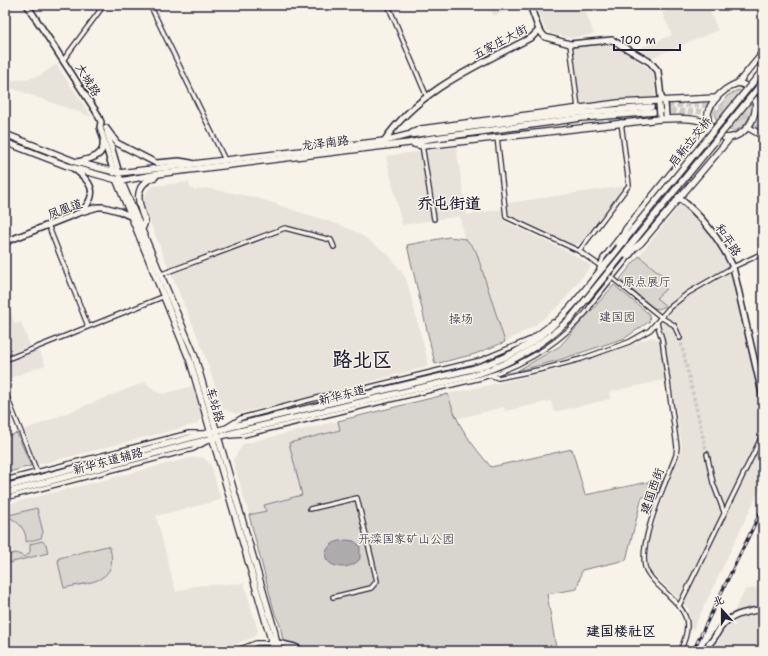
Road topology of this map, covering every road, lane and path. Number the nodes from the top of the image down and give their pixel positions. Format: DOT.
graph roads {
  1 [pos="27,5"];
  2 [pos="104,5"];
  3 [pos="150,5"];
  4 [pos="388,5"];
  5 [pos="530,5"];
  6 [pos="539,30"];
  7 [pos="570,44"];
  8 [pos="763,46"];
  9 [pos="761,56"];
  10 [pos="64,59"];
  11 [pos="763,70"];
  12 [pos="763,82"];
  13 [pos="738,83"];
  14 [pos="427,97"];
  15 [pos="716,98"];
  16 [pos="662,101"];
  17 [pos="578,108"];
  18 [pos="762,111"];
  19 [pos="663,117"];
  20 [pos="621,122"];
  21 [pos="101,124"];
  22 [pos="710,125"];
  23 [pos="106,128"];
  24 [pos="748,129"];
  25 [pos="5,134"];
  26 [pos="408,135"];
  27 [pos="497,137"];
  28 [pos="763,137"];
  29 [pos="730,138"];
  30 [pos="384,141"];
  31 [pos="5,142"];
  32 [pos="409,144"];
  33 [pos="422,145"];
  34 [pos="225,160"];
  35 [pos="76,162"];
  36 [pos="196,164"];
  37 [pos="70,167"];
  38 [pos="117,173"];
  39 [pos="164,173"];
  40 [pos="119,181"];
  41 [pos="678,197"];
  42 [pos="82,212"];
  43 [pos="132,217"];
  44 [pos="434,219"];
  45 [pos="48,225"];
  46 [pos="143,227"];
  47 [pos="634,228"];
  48 [pos="626,229"];
  49 [pos="637,237"];
  50 [pos="5,242"];
  51 [pos="641,243"];
  52 [pos="334,247"];
  53 [pos="579,251"];
  54 [pos="763,253"];
  55 [pos="613,257"];
  56 [pos="617,264"];
  57 [pos="602,267"];
  58 [pos="733,267"];
  59 [pos="162,274"];
  60 [pos="611,278"];
  61 [pos="165,296"];
  62 [pos="662,318"];
  63 [pos="657,323"];
  64 [pos="88,326"];
  65 [pos="680,338"];
  66 [pos="5,360"];
  67 [pos="484,372"];
  68 [pos="490,375"];
  69 [pos="5,392"];
  70 [pos="763,398"];
  71 [pos="763,434"];
  72 [pos="215,435"];
  73 [pos="707,454"];
  74 [pos="37,472"];
  75 [pos="5,480"];
  76 [pos="5,487"];
  77 [pos="5,493"];
  78 [pos="5,498"];
  79 [pos="310,509"];
  80 [pos="724,512"];
  81 [pos="333,597"];
  82 [pos="679,606"];
  83 [pos="763,609"];
  84 [pos="274,642"];
  85 [pos="235,651"];
  86 [pos="272,651"];
  87 [pos="278,651"];
  88 [pos="304,651"];
  89 [pos="680,651"];
  90 [pos="709,651"];
  1 -- 10 [label="street, 大城路"];
  2 -- 10 [label="street"];
  3 -- 34 [label="street"];
  4 -- 14 [label="street"];
  5 -- 6 [label="street"];
  6 -- 7 [label="street, 五家庄大街"];
  6 -- 14 [label="street, 五家庄大街"];
  7 -- 16 [label="street, 五家庄大街"];
  7 -- 17 [label="street"];
  8 -- 9 [label="street"];
  9 -- 13 [label="main road"];
  10 -- 21 [label="street, 大城路"];
  11 -- 47 [label="main road, 启新立交桥, bridge"];
  12 -- 49 [label="main road, 启新立交桥, bridge"];
  13 -- 15 [label="main road"];
  13 -- 18 [label="main road"];
  14 -- 30 [label="street, 五家庄大街"];
  15 -- 16 [label="main road"];
  15 -- 22 [label="main road"];
  16 -- 17 [label="main road"];
  16 -- 19 [label="street, 五家庄大街, bridge"];
  17 -- 26 [label="main road"];
  18 -- 24 [label="main road"];
  19 -- 20 [label="main road"];
  19 -- 22 [label="main road"];
  20 -- 27 [label="main road"];
  20 -- 53 [label="street"];
  21 -- 23 [label="street"];
  21 -- 35 [label="street"];
  21 -- 38 [label="street, 大城路"];
  22 -- 29 [label="main road"];
  22 -- 48 [label="main road"];
  23 -- 36 [label="street"];
  23 -- 38 [label="street"];
  24 -- 28 [label="main road"];
  24 -- 29 [label="main road"];
  25 -- 35 [label="main road, 龙泽南路"];
  26 -- 30 [label="main road, 龙泽南路"];
  26 -- 32 [label="main road, 龙泽南路"];
  27 -- 33 [label="main road"];
  27 -- 53 [label="street"];
  29 -- 41 [label="main road"];
  30 -- 34 [label="main road, 龙泽南路"];
  31 -- 37 [label="main road, 龙泽南路"];
  32 -- 33 [label="main road"];
  32 -- 39 [label="main road, 龙泽南路"];
  33 -- 44 [label="street"];
  34 -- 36 [label="main road, 龙泽南路"];
  35 -- 38 [label="main road, 龙泽南路"];
  36 -- 38 [label="main road, 龙泽南路"];
  37 -- 40 [label="main road, 龙泽南路"];
  37 -- 42 [label="street"];
  38 -- 40 [label="main road, 车站路"];
  39 -- 40 [label="main road, 龙泽南路"];
  39 -- 46 [label="main road"];
  40 -- 43 [label="main road, 车站路"];
  40 -- 46 [label="main road, 车站路"];
  41 -- 51 [label="main road"];
  41 -- 58 [label="street, 和平路"];
  42 -- 43 [label="street, 凤凰道"];
  42 -- 45 [label="street, 凤凰道"];
  43 -- 61 [label="main road, 车站路"];
  45 -- 50 [label="street, 凤凰道"];
  45 -- 64 [label="street"];
  46 -- 59 [label="main road, 车站路"];
  47 -- 55 [label="main road, 新华东道"];
  48 -- 55 [label="main road"];
  48 -- 57 [label="street"];
  49 -- 56 [label="main road, 新华东道"];
  51 -- 56 [label="main road"];
  51 -- 60 [label="street"];
  52 -- 59 [label="street"];
  53 -- 57 [label="street"];
  54 -- 58 [label="street"];
  55 -- 57 [label="main road, 新华东道"];
  56 -- 67 [label="main road, 新华东道"];
  57 -- 72 [label="main road, 新华东道"];
  58 -- 62 [label="street"];
  58 -- 70 [label="street, 和平路"];
  59 -- 72 [label="main road, 车站路"];
  60 -- 62 [label="street"];
  60 -- 68 [label="street"];
  61 -- 64 [label="street"];
  61 -- 72 [label="main road, 车站路"];
  62 -- 63 [label="street"];
  62 -- 65 [label="street"];
  63 -- 68 [label="street"];
  63 -- 82 [label="street, 建国西街"];
  64 -- 66 [label="street"];
  67 -- 68 [label="street"];
  67 -- 72 [label="main road, 新华东道"];
  68 -- 72 [label="street"];
  69 -- 74 [label="street"];
  71 -- 80 [label="street"];
  72 -- 74 [label="street, 新华东道辅路"];
  72 -- 76 [label="main road, 新华东道"];
  72 -- 77 [label="main road, 新华东道"];
  72 -- 78 [label="street, 新华东道辅路"];
  72 -- 84 [label="main road, 车站路"];
  73 -- 80 [label="street"];
  74 -- 75 [label="street, 新华东道辅路"];
  79 -- 81 [label="street"];
  80 -- 82 [label="street"];
  82 -- 89 [label="street, 建国西街"];
  83 -- 90 [label="street"];
  84 -- 85 [label="street"];
  84 -- 86 [label="main road, 车站路"];
  84 -- 87 [label="main road, 车站路"];
  84 -- 88 [label="street"];
}
